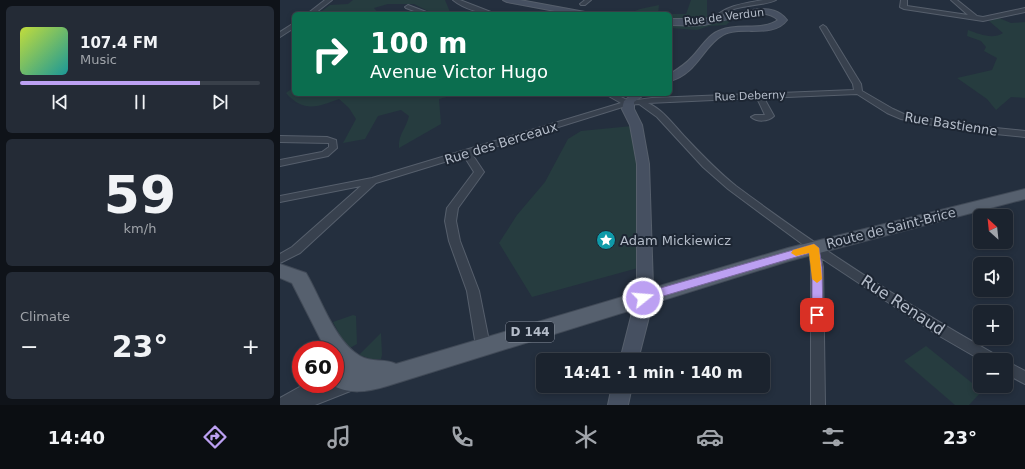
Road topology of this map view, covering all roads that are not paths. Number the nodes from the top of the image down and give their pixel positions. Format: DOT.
graph roads {
  1 [pos="329,0"];
  2 [pos="456,0"];
  3 [pos="506,0"];
  4 [pos="773,0"];
  5 [pos="904,0"];
  6 [pos="954,0"];
  7 [pos="408,7"];
  8 [pos="1025,10"];
  9 [pos="313,12"];
  10 [pos="422,12"];
  11 [pos="486,12"];
  12 [pos="574,12"];
  13 [pos="974,18"];
  14 [pos="718,19"];
  15 [pos="672,22"];
  16 [pos="292,26"];
  17 [pos="823,27"];
  18 [pos="280,35"];
  19 [pos="672,77"];
  20 [pos="858,92"];
  21 [pos="759,95"];
  22 [pos="618,96"];
  23 [pos="637,100"];
  24 [pos="755,117"];
  25 [pos="1025,134"];
  26 [pos="280,139"];
  27 [pos="467,153"];
  28 [pos="280,163"];
  29 [pos="373,181"];
  30 [pos="1025,194"];
  31 [pos="280,199"];
  32 [pos="814,248"];
  33 [pos="280,259"];
  34 [pos="280,271"];
  35 [pos="643,298"];
  36 [pos="328,341"];
  37 [pos="483,346"];
  38 [pos="631,353"];
  39 [pos="981,353"];
  40 [pos="344,357"];
  41 [pos="1013,371"];
  42 [pos="360,373"];
  43 [pos="344,378"];
  44 [pos="1025,378"];
  45 [pos="302,393"];
  46 [pos="621,393"];
  47 [pos="281,405"];
  48 [pos="293,405"];
  49 [pos="618,405"];
  50 [pos="818,405"];
  1 -- 9 [label="street"];
  2 -- 11 [label="street"];
  3 -- 12 [label="main road"];
  4 -- 14 [label="street"];
  5 -- 13 [label="street"];
  6 -- 13 [label="street"];
  7 -- 10 [label="street"];
  8 -- 13 [label="street"];
  14 -- 15 [label="main road, Rue de Verdun"];
  14 -- 19 [label="main road, Rue de Verdun"];
  16 -- 18 [label="street"];
  17 -- 20 [label="street"];
  20 -- 21 [label="street, Rue Deberny"];
  20 -- 25 [label="street, Rue Bastienne"];
  21 -- 23 [label="street, Rue Deberny"];
  21 -- 24 [label="street"];
  22 -- 23 [label="street, Rue Renaud"];
  23 -- 27 [label="street, Rue des Berceaux"];
  23 -- 32 [label="street, Rue Renaud"];
  23 -- 35 [label="main road"];
  26 -- 28 [label="street"];
  27 -- 29 [label="street, Rue des Berceaux"];
  27 -- 37 [label="street"];
  29 -- 31 [label="street, Rue des Berceaux"];
  29 -- 33 [label="street"];
  30 -- 32 [label="main road, Route de Saint-Brice"];
  32 -- 35 [label="main road, Route de Saint-Brice"];
  32 -- 39 [label="street, Rue Renaud"];
  32 -- 50 [label="street"];
  34 -- 36 [label="main road"];
  35 -- 37 [label="main road, D 144"];
  35 -- 38 [label="main road"];
  37 -- 42 [label="main road, D 144"];
  40 -- 42 [label="main road"];
  41 -- 44 [label="street"];
  42 -- 43 [label="main road, D 144"];
  42 -- 48 [label="street, D 144"];
  45 -- 47 [label="street"];
  46 -- 49 [label="main road"];
}
